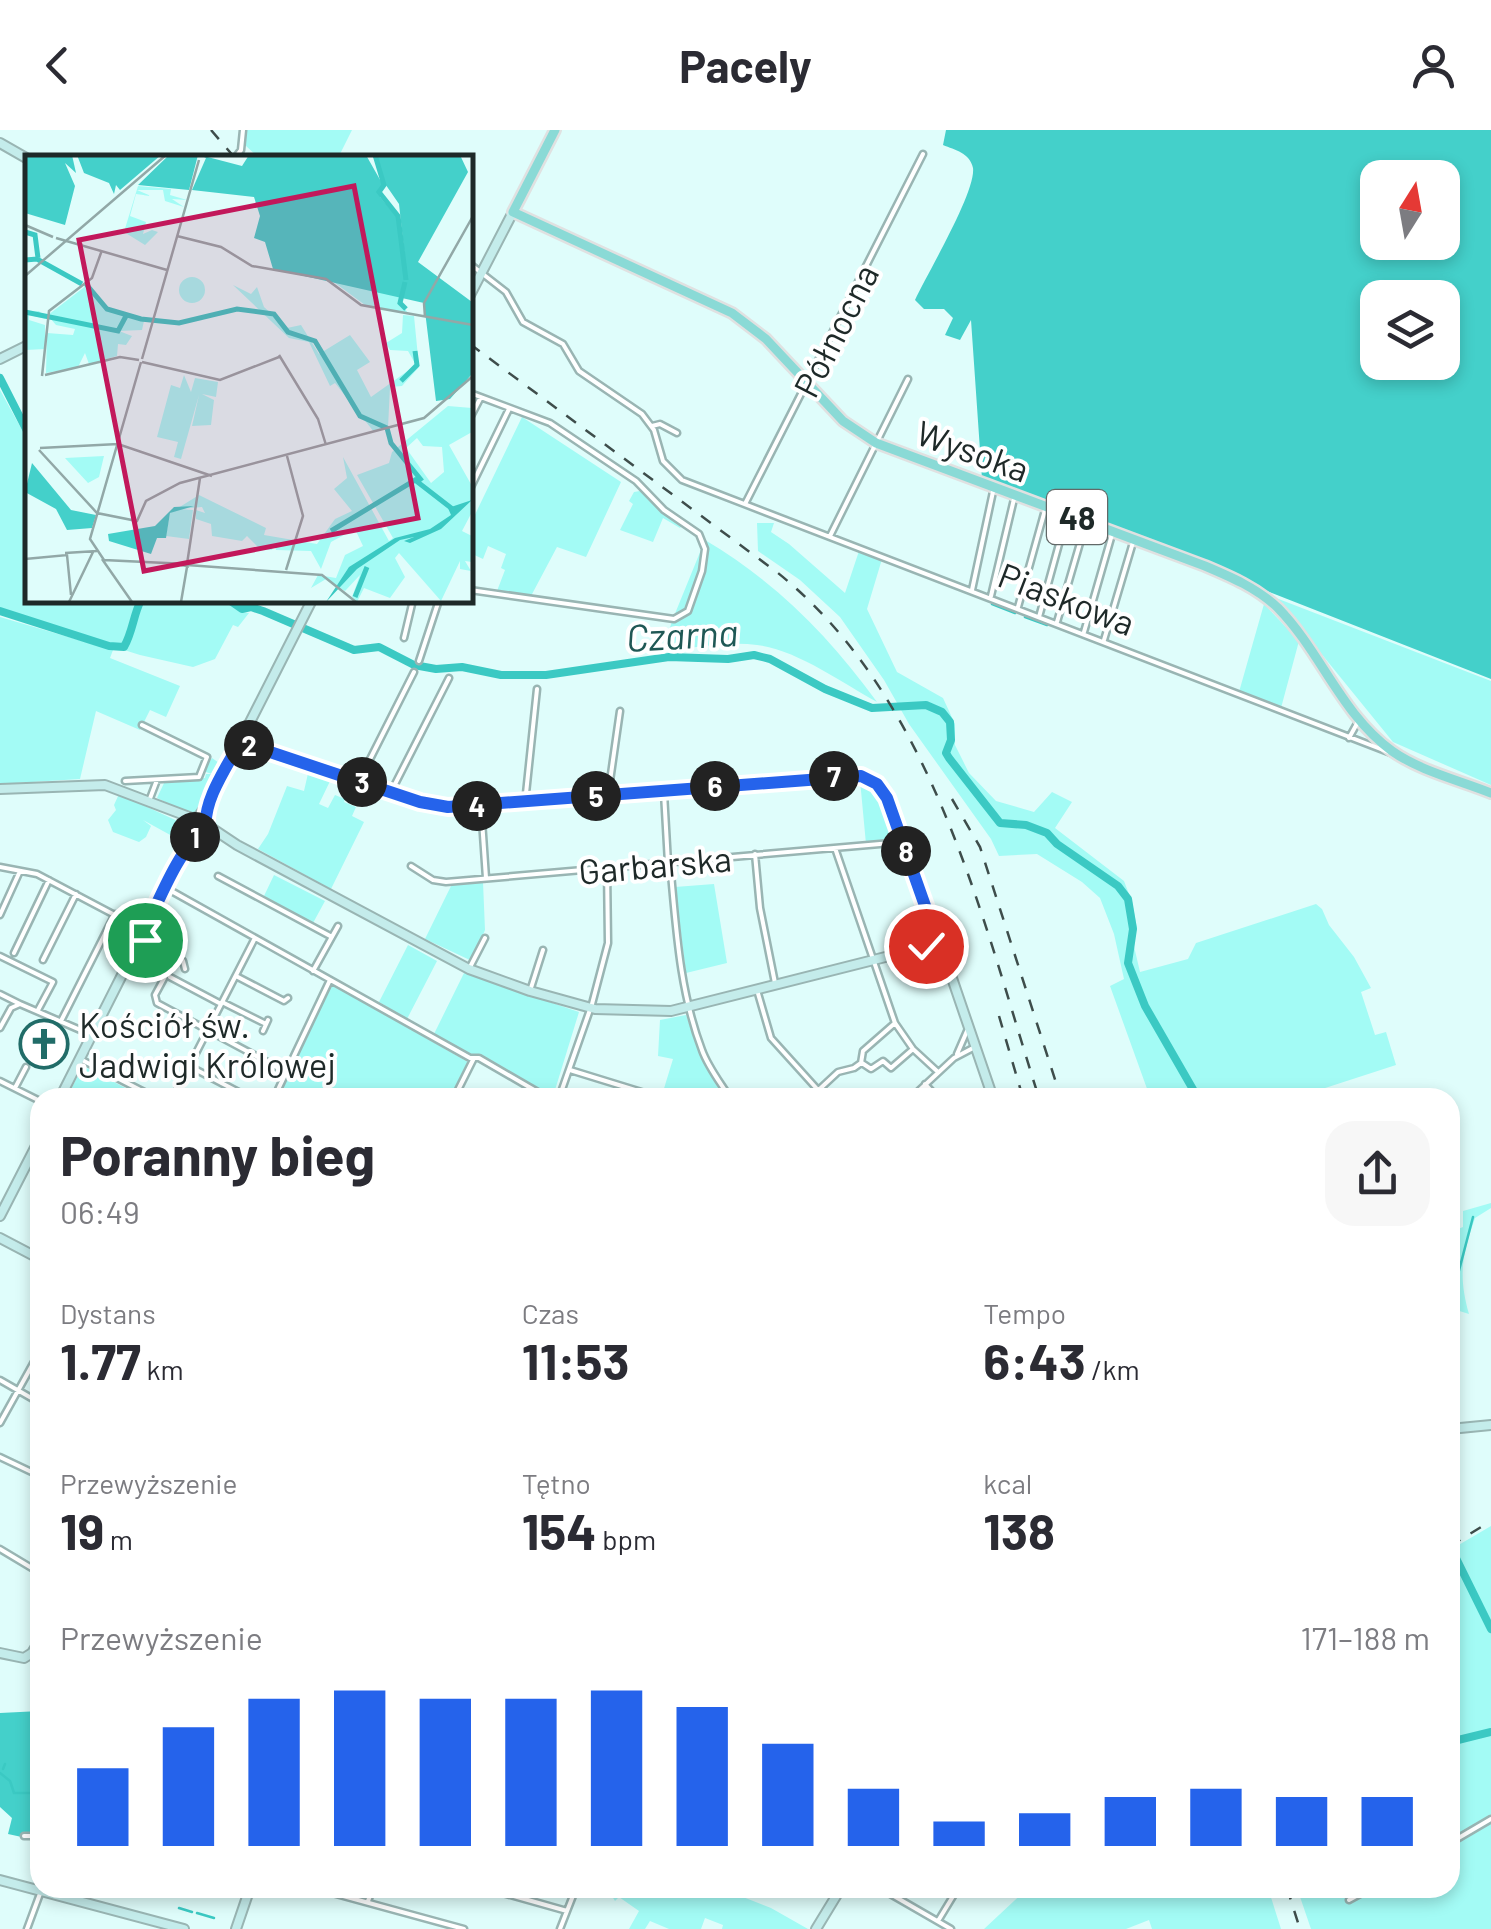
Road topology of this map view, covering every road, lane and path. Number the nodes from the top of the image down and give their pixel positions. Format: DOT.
graph roads {
  1 [pos="243,130"];
  2 [pos="555,130"];
  3 [pos="0,143"];
  4 [pos="923,154"];
  5 [pos="237,155"];
  6 [pos="25,157"];
  7 [pos="513,212"];
  8 [pos="472,266"];
  9 [pos="481,275"];
  10 [pos="472,292"];
  11 [pos="25,346"];
  12 [pos="0,359"];
  13 [pos="908,379"];
  14 [pos="806,384"];
  15 [pos="472,394"];
  16 [pos="480,397"];
  17 [pos="509,409"];
  18 [pos="472,414"];
  19 [pos="652,426"];
  20 [pos="678,433"];
  21 [pos="876,443"];
  22 [pos="472,485"];
  23 [pos="994,487"];
  24 [pos="1015,494"];
  25 [pos="746,504"];
  26 [pos="1046,506"];
  27 [pos="1067,514"];
  28 [pos="1086,521"];
  29 [pos="1113,531"];
  30 [pos="830,536"];
  31 [pos="1134,539"];
  32 [pos="472,590"];
  33 [pos="972,591"];
  34 [pos="990,598"];
  35 [pos="311,602"];
  36 [pos="413,602"];
  37 [pos="438,602"];
  38 [pos="1018,609"];
  39 [pos="1038,616"];
  40 [pos="1057,624"];
  41 [pos="1084,634"];
  42 [pos="404,638"];
  43 [pos="1104,642"];
  44 [pos="419,662"];
  45 [pos="414,672"];
  46 [pos="449,678"];
  47 [pos="537,689"];
  48 [pos="620,711"];
  49 [pos="1359,720"];
  50 [pos="142,725"];
  51 [pos="1350,738"];
  52 [pos="242,739"];
  53 [pos="1396,754"];
  54 [pos="157,780"];
  55 [pos="358,781"];
  56 [pos="125,782"];
  57 [pos="0,789"];
  58 [pos="664,791"];
  59 [pos="391,792"];
  60 [pos="1491,793"];
  61 [pos="608,795"];
  62 [pos="149,801"];
  63 [pos="524,803"];
  64 [pos="481,806"];
  65 [pos="198,825"];
  66 [pos="903,842"];
  67 [pos="835,848"];
  68 [pos="755,854"];
  69 [pos="669,863"];
  70 [pos="411,866"];
  71 [pos="0,867"];
  72 [pos="607,868"];
  73 [pos="20,871"];
  74 [pos="218,876"];
  75 [pos="486,878"];
  76 [pos="49,880"];
  77 [pos="166,888"];
  78 [pos="76,894"];
  79 [pos="114,914"];
  80 [pos="0,915"];
  81 [pos="338,926"];
  82 [pos="143,934"];
  83 [pos="332,937"];
  84 [pos="255,938"];
  85 [pos="484,938"];
  86 [pos="932,942"];
  87 [pos="543,950"];
  88 [pos="14,954"];
  89 [pos="0,956"];
  90 [pos="176,956"];
  91 [pos="43,960"];
  92 [pos="873,960"];
  93 [pos="184,969"];
  94 [pos="469,969"];
  95 [pos="313,970"];
  96 [pos="170,976"];
  97 [pos="236,976"];
  98 [pos="330,980"];
  99 [pos="776,985"];
  100 [pos="757,990"];
  101 [pos="530,991"];
  102 [pos="0,994"];
  103 [pos="10,997"];
  104 [pos="288,998"];
  105 [pos="222,1003"];
  106 [pos="20,1004"];
  107 [pos="690,1007"];
  108 [pos="11,1008"];
  109 [pos="589,1008"];
  110 [pos="38,1010"];
  111 [pos="61,1021"];
  112 [pos="894,1023"];
  113 [pos="967,1024"];
  114 [pos="0,1028"];
  115 [pos="208,1030"];
  116 [pos="263,1031"];
  117 [pos="92,1035"];
  118 [pos="962,1046"];
  119 [pos="975,1046"];
  120 [pos="913,1050"];
  121 [pos="474,1058"];
  122 [pos="954,1058"];
  123 [pos="80,1059"];
  124 [pos="862,1063"];
  125 [pos="190,1066"];
  126 [pos="26,1067"];
  127 [pos="568,1070"];
  128 [pos="286,1072"];
  129 [pos="938,1072"];
  130 [pos="0,1080"];
  131 [pos="926,1084"];
  132 [pos="15,1088"];
  133 [pos="65,1088"];
  134 [pos="137,1088"];
  135 [pos="178,1088"];
  136 [pos="231,1088"];
  137 [pos="279,1088"];
  138 [pos="459,1088"];
  139 [pos="530,1088"];
  140 [pos="563,1088"];
  141 [pos="629,1088"];
  142 [pos="724,1088"];
  143 [pos="816,1088"];
  144 [pos="820,1088"];
  145 [pos="922,1088"];
  146 [pos="929,1088"];
  147 [pos="990,1088"];
  148 [pos="30,1096"];
  149 [pos="30,1158"];
  150 [pos="0,1216"];
  151 [pos="0,1238"];
  152 [pos="30,1254"];
  153 [pos="30,1368"];
  154 [pos="2,1381"];
  155 [pos="18,1390"];
  156 [pos="0,1391"];
  157 [pos="30,1397"];
  158 [pos="0,1423"];
  159 [pos="1491,1425"];
  160 [pos="1460,1428"];
  161 [pos="0,1457"];
  162 [pos="30,1471"];
  163 [pos="0,1549"];
  164 [pos="30,1567"];
  165 [pos="0,1653"];
  166 [pos="30,1654"];
  167 [pos="1491,1819"];
  168 [pos="24,1836"];
  169 [pos="30,1836"];
  170 [pos="1460,1837"];
  171 [pos="0,1880"];
  172 [pos="30,1888"];
  173 [pos="39,1898"];
  174 [pos="79,1898"];
  175 [pos="246,1898"];
  176 [pos="356,1898"];
  177 [pos="369,1898"];
  178 [pos="521,1898"];
  179 [pos="572,1898"];
  180 [pos="835,1898"];
  181 [pos="898,1898"];
  182 [pos="952,1898"];
  183 [pos="1353,1898"];
  184 [pos="1349,1900"];
  185 [pos="368,1901"];
  186 [pos="567,1911"];
  187 [pos="938,1921"];
  188 [pos="236,1926"];
  189 [pos="28,1929"];
  190 [pos="184,1929"];
  191 [pos="464,1929"];
  192 [pos="560,1929"];
  193 [pos="816,1929"];
  194 [pos="951,1929"];
  1 -- 5 [label="street"];
  2 -- 7 [label="main road"];
  3 -- 6 [label="street"];
  4 -- 14 [label="street, Północna"];
  7 -- 9 [label="street"];
  7 -- 14 [label="main road, Wysoka / 48"];
  8 -- 9 [label="street, Piaskowa"];
  9 -- 10 [label="street"];
  9 -- 19 [label="street, Piaskowa"];
  11 -- 12 [label="street"];
  13 -- 21 [label="street"];
  14 -- 21 [label="main road, Wysoka / 48"];
  14 -- 25 [label="street, Północna"];
  15 -- 16 [label="street"];
  16 -- 17 [label="street"];
  16 -- 18 [label="street"];
  17 -- 22 [label="street"];
  17 -- 32 [label="street"];
  19 -- 20 [label="street, Piaskowa"];
  19 -- 25 [label="street, Piaskowa"];
  21 -- 23 [label="main road, Wysoka / 48"];
  21 -- 30 [label="street"];
  23 -- 24 [label="main road, Wysoka / 48"];
  23 -- 33 [label="street"];
  24 -- 26 [label="main road, Wysoka / 48"];
  24 -- 34 [label="street"];
  25 -- 30 [label="street, Piaskowa"];
  26 -- 27 [label="main road, Wysoka / 48"];
  26 -- 38 [label="street"];
  27 -- 28 [label="main road, Wysoka / 48"];
  27 -- 39 [label="street"];
  28 -- 29 [label="main road, Wysoka / 48"];
  28 -- 40 [label="street"];
  29 -- 31 [label="main road, Wysoka / 48"];
  29 -- 41 [label="street"];
  30 -- 33 [label="street, Piaskowa"];
  31 -- 43 [label="street"];
  31 -- 49 [label="main road, Wysoka / 48"];
  33 -- 34 [label="street, Piaskowa"];
  34 -- 38 [label="street, Piaskowa"];
  35 -- 52 [label="street"];
  36 -- 42 [label="street"];
  37 -- 44 [label="street"];
  38 -- 39 [label="street, Piaskowa"];
  39 -- 40 [label="street, Piaskowa"];
  40 -- 41 [label="street, Piaskowa"];
  41 -- 43 [label="street, Piaskowa"];
  43 -- 51 [label="street, Piaskowa"];
  45 -- 55 [label="street"];
  46 -- 59 [label="street"];
  47 -- 63 [label="street"];
  48 -- 61 [label="street"];
  49 -- 51 [label="street"];
  49 -- 53 [label="main road, Wysoka / 48"];
  50 -- 54 [label="street"];
  51 -- 53 [label="street, Piaskowa"];
  52 -- 55 [label="street"];
  52 -- 65 [label="street"];
  53 -- 60 [label="main road, Piaskowa / 48"];
  54 -- 56 [label="street"];
  54 -- 62 [label="street"];
  55 -- 59 [label="street"];
  57 -- 62 [label="street"];
  58 -- 61 [label="street"];
  58 -- 66 [label="street"];
  58 -- 69 [label="street"];
  59 -- 64 [label="street"];
  61 -- 63 [label="street"];
  62 -- 65 [label="street"];
  63 -- 64 [label="street"];
  64 -- 75 [label="street"];
  65 -- 77 [label="street"];
  65 -- 94 [label="street"];
  66 -- 67 [label="street, Garbarska"];
  66 -- 86 [label="street"];
  67 -- 68 [label="street, Garbarska"];
  67 -- 92 [label="street"];
  68 -- 69 [label="street, Garbarska"];
  68 -- 99 [label="street"];
  69 -- 72 [label="street, Garbarska"];
  69 -- 107 [label="street"];
  70 -- 75 [label="street, Garbarska"];
  71 -- 73 [label="street"];
  72 -- 75 [label="street, Garbarska"];
  72 -- 109 [label="street"];
  73 -- 76 [label="street"];
  73 -- 80 [label="street"];
  74 -- 83 [label="street"];
  76 -- 78 [label="street"];
  76 -- 88 [label="street"];
  77 -- 82 [label="street"];
  77 -- 84 [label="street"];
  78 -- 79 [label="street"];
  78 -- 91 [label="street"];
  79 -- 82 [label="street"];
  79 -- 111 [label="street"];
  81 -- 83 [label="street"];
  82 -- 90 [label="street"];
  82 -- 117 [label="street"];
  83 -- 95 [label="street"];
  84 -- 95 [label="street"];
  84 -- 97 [label="street"];
  85 -- 94 [label="street"];
  86 -- 92 [label="street"];
  86 -- 113 [label="street"];
  87 -- 101 [label="street"];
  89 -- 110 [label="street"];
  90 -- 93 [label="street"];
  90 -- 115 [label="street"];
  92 -- 99 [label="street"];
  92 -- 112 [label="street"];
  94 -- 101 [label="street"];
  95 -- 98 [label="street"];
  96 -- 105 [label="street"];
  97 -- 104 [label="street"];
  97 -- 105 [label="street"];
  98 -- 121 [label="street"];
  98 -- 128 [label="street"];
  99 -- 100 [label="street"];
  100 -- 107 [label="street"];
  100 -- 143 [label="street"];
  101 -- 109 [label="street"];
  102 -- 103 [label="street"];
  103 -- 106 [label="street"];
  103 -- 108 [label="street"];
  105 -- 115 [label="street"];
  105 -- 116 [label="street"];
  106 -- 108 [label="street"];
  106 -- 110 [label="street"];
  107 -- 109 [label="street"];
  107 -- 142 [label="street"];
  108 -- 114 [label="street"];
  109 -- 127 [label="street"];
  110 -- 111 [label="street"];
  111 -- 117 [label="street"];
  112 -- 120 [label="street"];
  112 -- 124 [label="street"];
  113 -- 118 [label="street"];
  113 -- 119 [label="street"];
  115 -- 125 [label="street"];
  115 -- 128 [label="street"];
  117 -- 123 [label="street"];
  118 -- 119 [label="street"];
  118 -- 122 [label="street"];
  119 -- 122 [label="street"];
  119 -- 147 [label="street"];
  120 -- 124 [label="street"];
  120 -- 129 [label="street"];
  121 -- 138 [label="street"];
  121 -- 139 [label="street"];
  122 -- 129 [label="street"];
  123 -- 133 [label="street"];
  123 -- 134 [label="street"];
  124 -- 144 [label="street"];
  125 -- 135 [label="street"];
  125 -- 136 [label="street"];
  126 -- 132 [label="street"];
  127 -- 140 [label="street"];
  127 -- 141 [label="street"];
  128 -- 137 [label="street"];
  129 -- 131 [label="street"];
  130 -- 132 [label="street"];
  131 -- 145 [label="street"];
  131 -- 146 [label="street"];
  132 -- 148 [label="street"];
  149 -- 150 [label="street"];
  151 -- 152 [label="street"];
  153 -- 155 [label="street"];
  154 -- 155 [label="street"];
  154 -- 156 [label="street"];
  155 -- 157 [label="street"];
  155 -- 158 [label="street"];
  159 -- 160 [label="street"];
  161 -- 162 [label="street"];
  163 -- 164 [label="street"];
  165 -- 166 [label="street"];
  167 -- 170 [label="street"];
  168 -- 169 [label="street"];
  171 -- 172 [label="street"];
  173 -- 189 [label="street"];
  174 -- 190 [label="street"];
  175 -- 188 [label="street"];
  176 -- 185 [label="street"];
  177 -- 185 [label="street"];
  178 -- 186 [label="street"];
  179 -- 186 [label="street"];
  180 -- 193 [label="street"];
  181 -- 187 [label="street"];
  182 -- 187 [label="street"];
  183 -- 184 [label="street"];
  185 -- 191 [label="street"];
  186 -- 192 [label="street"];
  187 -- 194 [label="street"];
}
